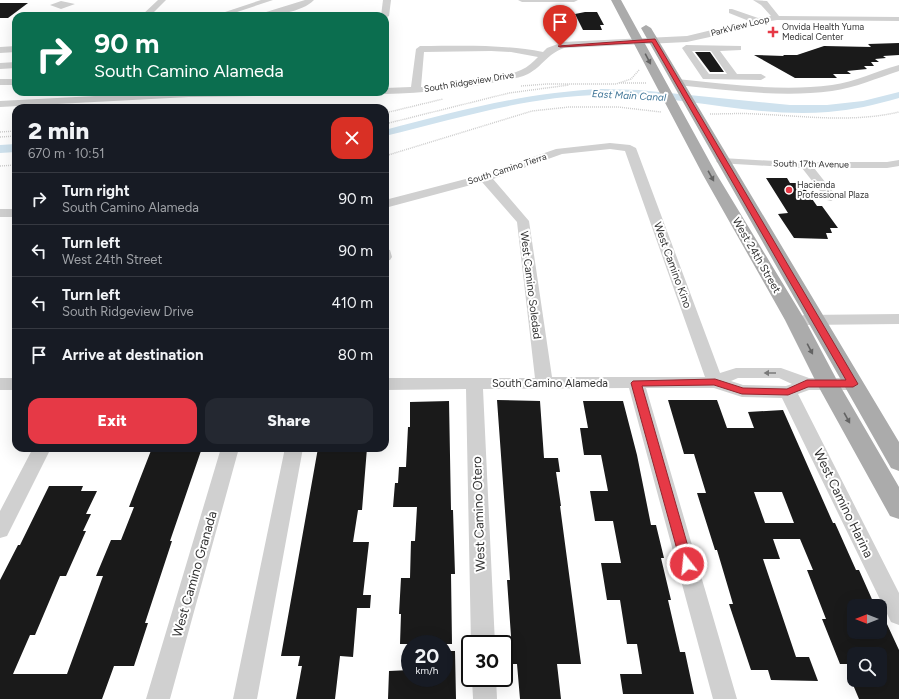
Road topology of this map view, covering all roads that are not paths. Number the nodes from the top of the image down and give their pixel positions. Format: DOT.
graph roads {
  1 [pos="162,0"];
  2 [pos="172,0"];
  3 [pos="267,0"];
  4 [pos="310,0"];
  5 [pos="387,0"];
  6 [pos="522,0"];
  7 [pos="574,0"];
  8 [pos="616,0"];
  9 [pos="627,0"];
  10 [pos="757,0"];
  11 [pos="64,7"];
  12 [pos="294,7"];
  13 [pos="828,9"];
  14 [pos="634,10"];
  15 [pos="799,10"];
  16 [pos="732,11"];
  17 [pos="62,12"];
  18 [pos="149,12"];
  19 [pos="162,12"];
  20 [pos="217,12"];
  21 [pos="278,12"];
  22 [pos="386,12"];
  23 [pos="777,18"];
  24 [pos="899,18"];
  25 [pos="804,19"];
  26 [pos="840,19"];
  27 [pos="757,20"];
  28 [pos="642,22"];
  29 [pos="653,40"];
  30 [pos="638,41"];
  31 [pos="12,43"];
  32 [pos="0,44"];
  33 [pos="714,48"];
  34 [pos="738,48"];
  35 [pos="12,49"];
  36 [pos="0,50"];
  37 [pos="544,55"];
  38 [pos="12,65"];
  39 [pos="0,66"];
  40 [pos="899,68"];
  41 [pos="734,77"];
  42 [pos="761,77"];
  43 [pos="0,82"];
  44 [pos="12,82"];
  45 [pos="679,86"];
  46 [pos="416,90"];
  47 [pos="389,91"];
  48 [pos="137,96"];
  49 [pos="0,104"];
  50 [pos="684,112"];
  51 [pos="630,148"];
  52 [pos="722,161"];
  53 [pos="899,163"];
  54 [pos="805,165"];
  55 [pos="887,165"];
  56 [pos="899,175"];
  57 [pos="485,178"];
  58 [pos="831,198"];
  59 [pos="389,203"];
  60 [pos="0,213"];
  61 [pos="12,213"];
  62 [pos="815,319"];
  63 [pos="899,319"];
  64 [pos="795,320"];
  65 [pos="715,382"];
  66 [pos="636,383"];
  67 [pos="0,384"];
  68 [pos="12,384"];
  69 [pos="389,384"];
  70 [pos="474,384"];
  71 [pos="544,384"];
  72 [pos="818,384"];
  73 [pos="853,384"];
  74 [pos="788,392"];
  75 [pos="40,452"];
  76 [pos="229,452"];
  77 [pos="293,452"];
  78 [pos="899,462"];
  79 [pos="899,509"];
  80 [pos="0,530"];
  81 [pos="899,615"];
  82 [pos="483,635"];
  83 [pos="484,687"];
  84 [pos="158,699"];
  85 [pos="245,699"];
  86 [pos="485,699"];
  87 [pos="725,699"];
  1 -- 18 [label="street"];
  2 -- 19 [label="street"];
  3 -- 12 [label="street"];
  3 -- 20 [label="street"];
  4 -- 12 [label="street"];
  5 -- 22 [label="street"];
  6 -- 7 [label="street"];
  8 -- 30 [label="main road, West 24th Street"];
  9 -- 14 [label="main road"];
  10 -- 23 [label="street"];
  11 -- 17 [label="street"];
  12 -- 21 [label="street"];
  13 -- 26 [label="street"];
  15 -- 25 [label="street"];
  16 -- 27 [label="street"];
  23 -- 25 [label="street, ParkView Loop"];
  23 -- 27 [label="street, ParkView Loop"];
  24 -- 26 [label="street, ParkView Loop"];
  25 -- 26 [label="street, ParkView Loop"];
  27 -- 29 [label="street, ParkView Loop"];
  28 -- 29 [label="main road, West 24th Street"];
  29 -- 30 [label="street, ParkView Loop"];
  29 -- 45 [label="main road, West 24th Street"];
  30 -- 37 [label="street, South Ridgeview Drive"];
  30 -- 50 [label="main road, West 24th Street, one-way"];
  31 -- 32 [label="street"];
  33 -- 34 [label="street"];
  33 -- 41 [label="street"];
  33 -- 41 [label="street"];
  35 -- 36 [label="street"];
  37 -- 46 [label="street, South Ridgeview Drive"];
  37 -- 46 [label="street"];
  38 -- 39 [label="street"];
  40 -- 45 [label="street"];
  41 -- 42 [label="street"];
  43 -- 44 [label="street"];
  45 -- 50 [label="main road, West 24th Street"];
  46 -- 47 [label="street, South Ridgeview Drive"];
  48 -- 49 [label="street"];
  50 -- 52 [label="main road"];
  50 -- 64 [label="main road, West 24th Street, one-way"];
  51 -- 57 [label="street, South Camino Tierra"];
  51 -- 65 [label="street, West Camino Kino"];
  52 -- 54 [label="street, South 17th Avenue"];
  52 -- 62 [label="main road, West 24th Street"];
  53 -- 55 [label="street, South 17th Avenue"];
  54 -- 55 [label="street, South 17th Avenue"];
  54 -- 58 [label="street"];
  55 -- 56 [label="street"];
  57 -- 59 [label="street, South Camino Tierra"];
  57 -- 71 [label="street, West Camino Soledad"];
  60 -- 61 [label="street"];
  62 -- 63 [label="street"];
  62 -- 64 [label="street"];
  62 -- 73 [label="main road, West 24th Street"];
  64 -- 72 [label="main road, West 24th Street, one-way"];
  65 -- 66 [label="street, South Camino Alameda"];
  72 -- 65 [label="street, South Camino Alameda, one-way"];
  65 -- 74 [label="street, South Camino Alameda"];
  66 -- 71 [label="street, South Camino Alameda"];
  66 -- 87 [label="street"];
  67 -- 68 [label="street"];
  69 -- 70 [label="street, South Camino Alameda"];
  70 -- 71 [label="street, South Camino Alameda"];
  70 -- 82 [label="street, West Camino Otero"];
  72 -- 73 [label="street, South Camino Alameda"];
  72 -- 74 [label="street, South Camino Alameda"];
  72 -- 79 [label="main road, West 24th Street, one-way"];
  73 -- 78 [label="main road, West 24th Street"];
  74 -- 81 [label="street, West Camino Harina"];
  75 -- 80 [label="street"];
  76 -- 84 [label="street, West Camino Granada"];
  77 -- 85 [label="street"];
  83 -- 86 [label="street"];
}
